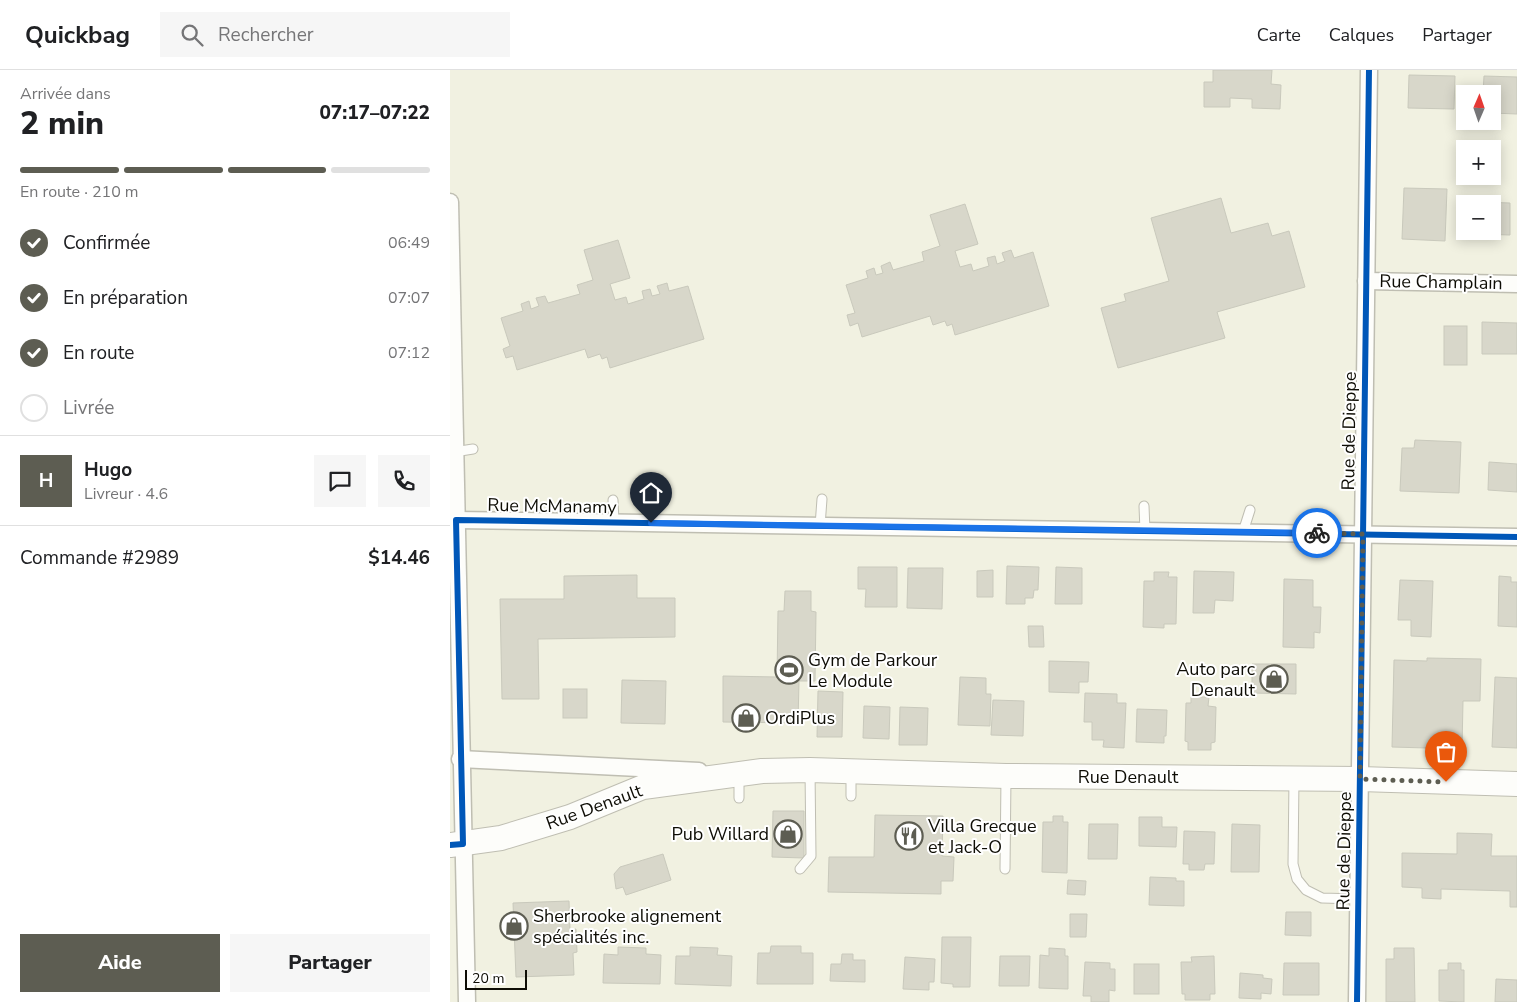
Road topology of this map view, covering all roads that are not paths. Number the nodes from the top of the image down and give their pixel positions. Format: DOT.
graph roads {
  1 [pos="1369,70"];
  2 [pos="450,202"];
  3 [pos="450,211"];
  4 [pos="1366,281"];
  5 [pos="1517,284"];
  6 [pos="473,448"];
  7 [pos="454,452"];
  8 [pos="822,498"];
  9 [pos="613,500"];
  10 [pos="1144,506"];
  11 [pos="1250,510"];
  12 [pos="456,520"];
  13 [pos="614,522"];
  14 [pos="820,526"];
  15 [pos="1145,531"];
  16 [pos="1243,532"];
  17 [pos="1363,534"];
  18 [pos="1517,536"];
  19 [pos="460,759"];
  20 [pos="810,770"];
  21 [pos="851,771"];
  22 [pos="739,773"];
  23 [pos="1006,776"];
  24 [pos="1294,779"];
  25 [pos="1360,779"];
  26 [pos="1517,784"];
  27 [pos="851,796"];
  28 [pos="739,798"];
  29 [pos="456,844"];
  30 [pos="800,869"];
  31 [pos="1005,869"];
  32 [pos="1358,899"];
  33 [pos="467,1002"];
  34 [pos="1357,1002"];
  1 -- 4 [label="street, Rue de Dieppe"];
  2 -- 3 [label="street"];
  3 -- 7 [label="street"];
  4 -- 5 [label="street, Rue Champlain"];
  4 -- 17 [label="street, Rue de Dieppe"];
  6 -- 7 [label="lane"];
  7 -- 12 [label="street"];
  8 -- 14 [label="lane"];
  9 -- 13 [label="lane"];
  10 -- 15 [label="lane"];
  11 -- 16 [label="lane"];
  12 -- 13 [label="street, Rue McManamy"];
  12 -- 19 [label="street"];
  13 -- 14 [label="street, Rue McManamy"];
  14 -- 15 [label="street, Rue McManamy"];
  15 -- 16 [label="street, Rue McManamy"];
  16 -- 17 [label="street, Rue McManamy"];
  17 -- 18 [label="street, Rue McManamy"];
  17 -- 25 [label="street, Rue de Dieppe"];
  19 -- 22 [label="street, Rue Denault"];
  19 -- 29 [label="street"];
  20 -- 21 [label="main road, Rue Denault"];
  20 -- 22 [label="main road, Rue Denault"];
  20 -- 30 [label="lane"];
  21 -- 23 [label="main road, Rue Denault"];
  21 -- 27 [label="lane"];
  22 -- 28 [label="lane"];
  22 -- 29 [label="main road, Rue Denault"];
  23 -- 24 [label="main road, Rue Denault"];
  23 -- 31 [label="lane"];
  24 -- 25 [label="main road, Rue Denault"];
  24 -- 32 [label="lane"];
  25 -- 26 [label="main road, Rue Denault"];
  25 -- 32 [label="street, Rue de Dieppe"];
  29 -- 33 [label="street"];
  32 -- 34 [label="street, Rue de Dieppe"];
}
